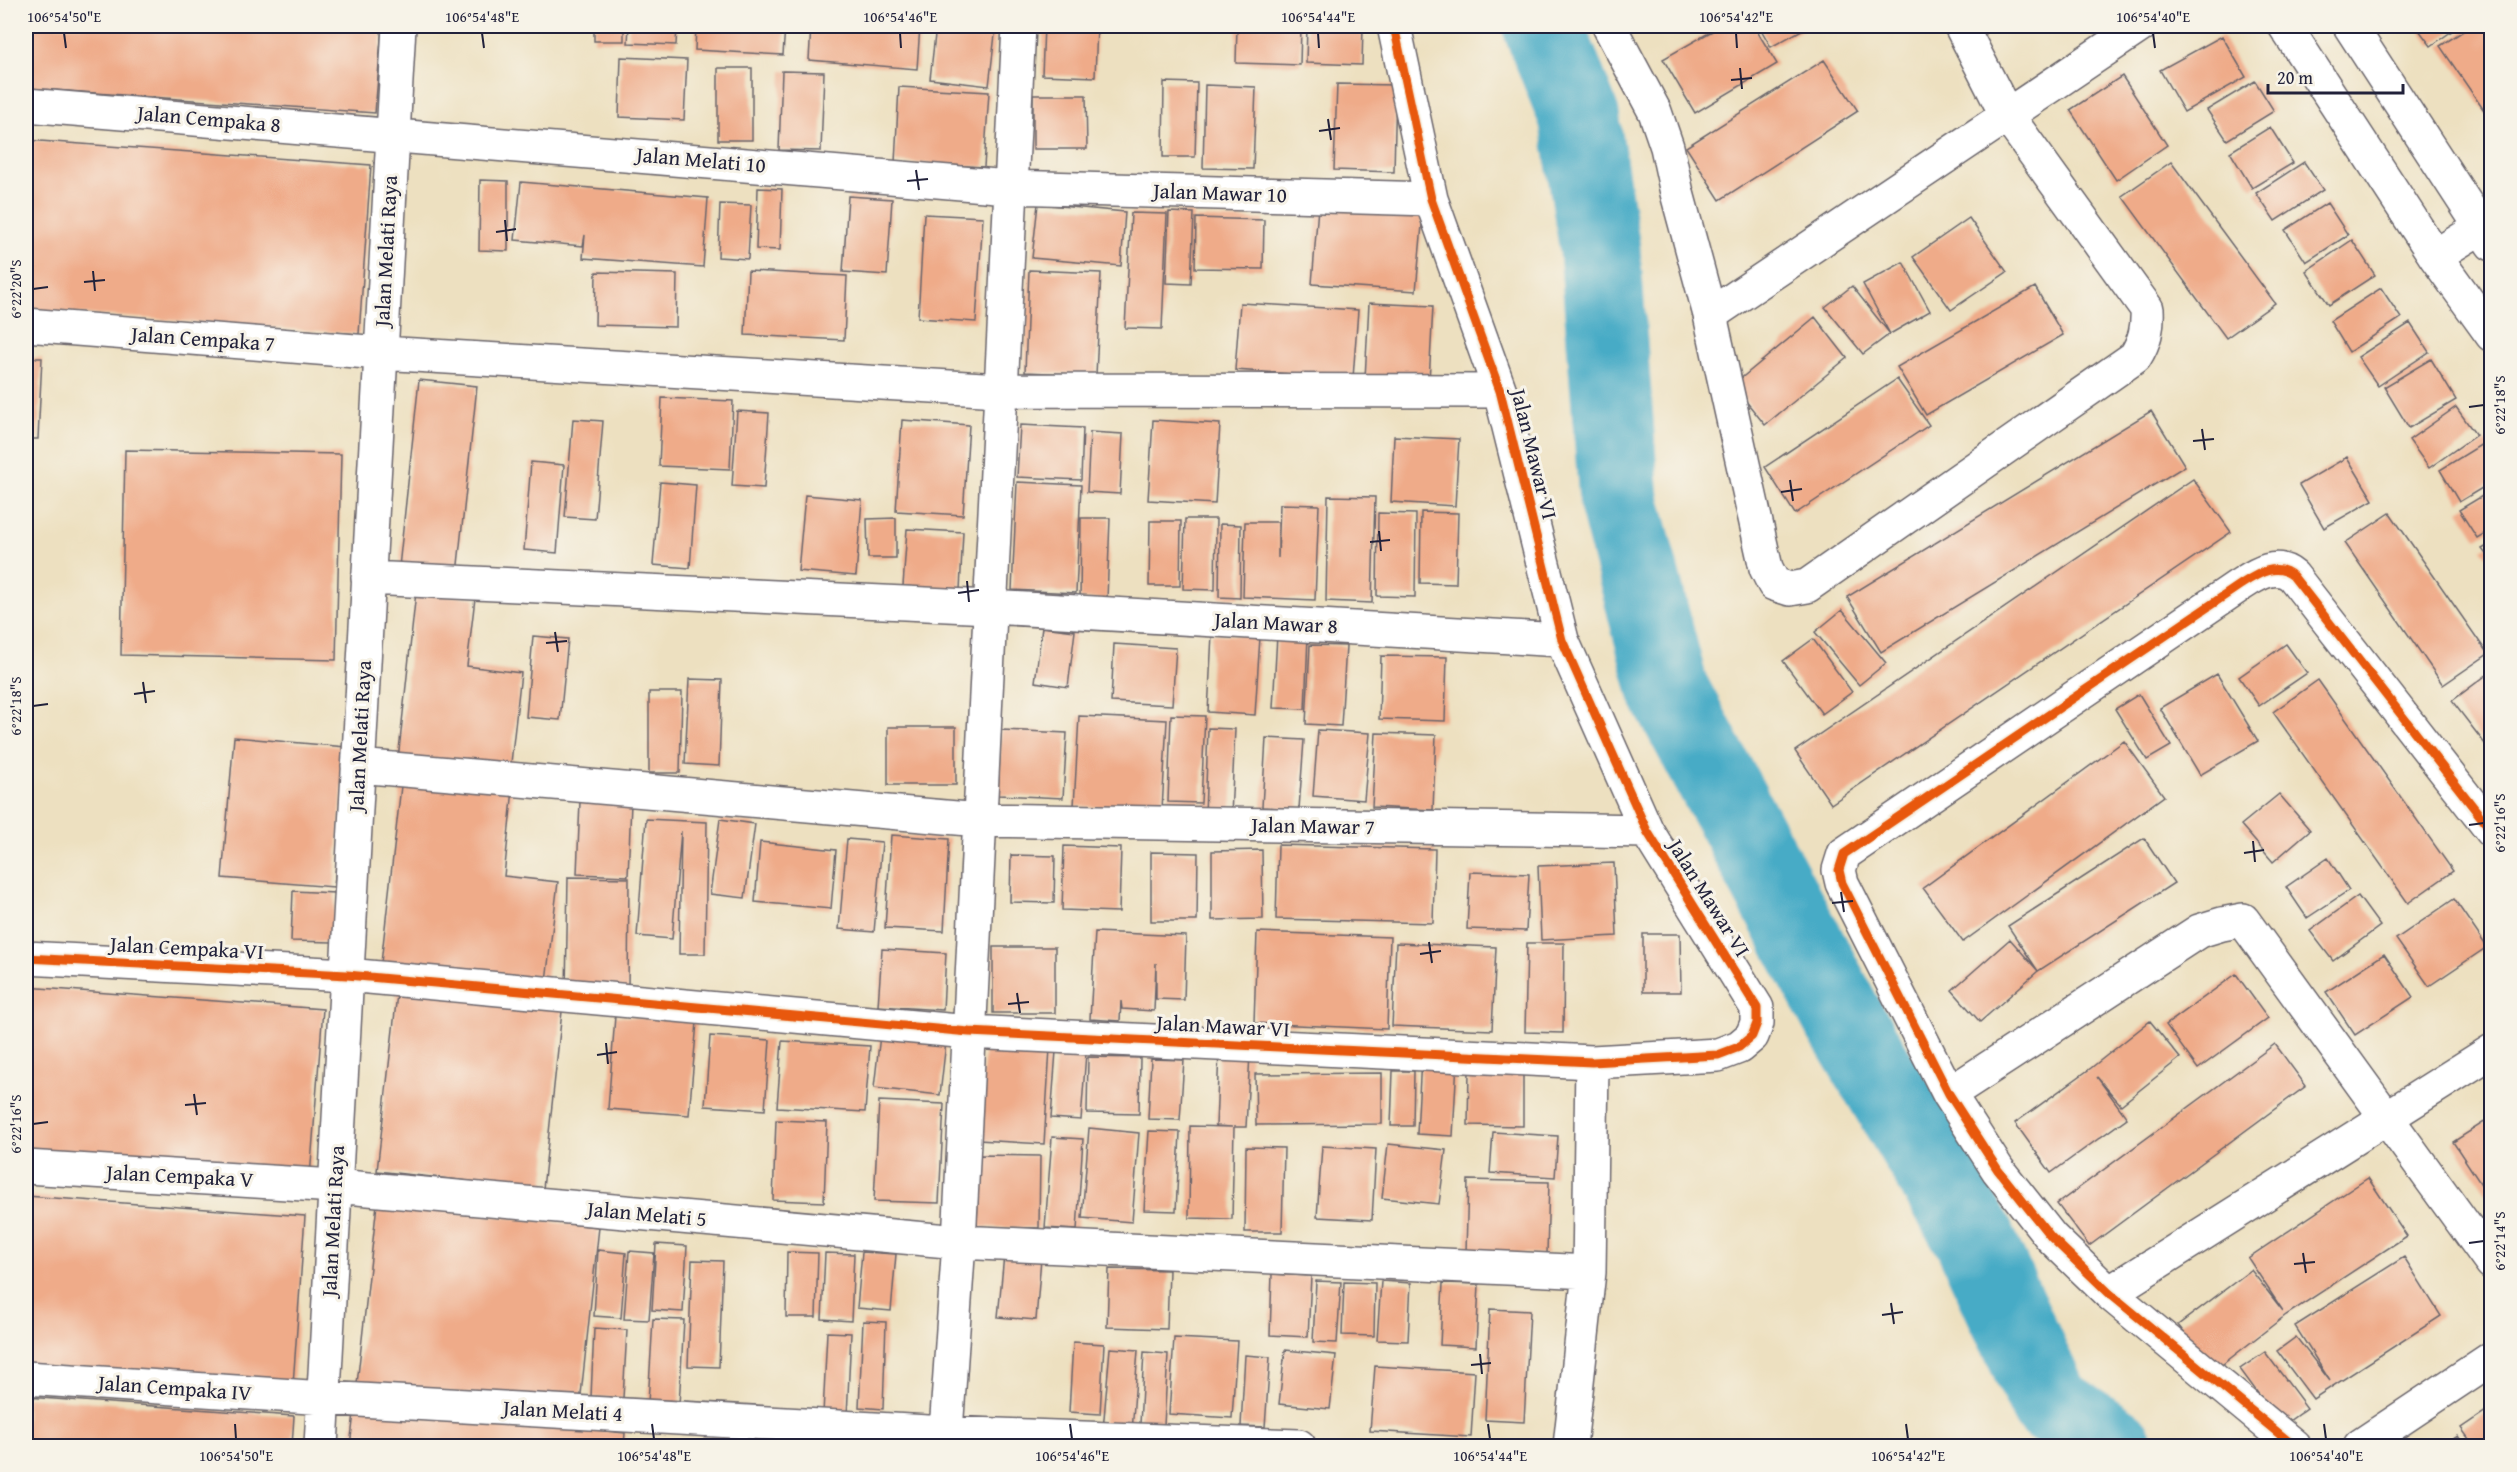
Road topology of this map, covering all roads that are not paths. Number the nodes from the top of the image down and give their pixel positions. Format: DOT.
graph roads {
  1 [pos="399,26"];
  2 [pos="1018,26"];
  3 [pos="1394,26"];
  4 [pos="1961,26"];
  5 [pos="2140,26"];
  6 [pos="2285,26"];
  7 [pos="2350,26"];
  8 [pos="1619,30"];
  9 [pos="26,105"];
  10 [pos="2006,114"];
  11 [pos="393,134"];
  12 [pos="1009,187"];
  13 [pos="1431,199"];
  14 [pos="2486,236"];
  15 [pos="2434,256"];
  16 [pos="1710,315"];
  17 [pos="26,326"];
  18 [pos="2492,335"];
  19 [pos="381,353"];
  20 [pos="1000,390"];
  21 [pos="1500,391"];
  22 [pos="368,578"];
  23 [pos="990,607"];
  24 [pos="1562,640"];
  25 [pos="358,766"];
  26 [pos="980,820"];
  27 [pos="1647,831"];
  28 [pos="2492,831"];
  29 [pos="26,958"];
  30 [pos="347,975"];
  31 [pos="969,1032"];
  32 [pos="2492,1051"];
  33 [pos="1592,1062"];
  34 [pos="1949,1094"];
  35 [pos="2387,1117"];
  36 [pos="26,1167"];
  37 [pos="335,1186"];
  38 [pos="959,1242"];
  39 [pos="2492,1263"];
  40 [pos="1589,1272"];
  41 [pos="2109,1293"];
  42 [pos="2492,1358"];
  43 [pos="26,1378"];
  44 [pos="324,1398"];
  45 [pos="945,1440"];
  46 [pos="321,1446"];
  47 [pos="1299,1446"];
  48 [pos="1570,1446"];
  49 [pos="2294,1446"];
  50 [pos="2360,1446"];
  1 -- 11 [label="street, Jalan Melati Raya"];
  2 -- 12 [label="street"];
  3 -- 13 [label="street, Jalan Mawar VI"];
  4 -- 10 [label="street"];
  5 -- 10 [label="street"];
  6 -- 15 [label="street"];
  7 -- 14 [label="street"];
  8 -- 16 [label="street"];
  9 -- 11 [label="street, Jalan Cempaka 8"];
  10 -- 16 [label="street"];
  10 -- 16 [label="street"];
  11 -- 12 [label="street, Jalan Melati 10"];
  11 -- 19 [label="street, Jalan Melati Raya"];
  12 -- 13 [label="street, Jalan Mawar 10"];
  12 -- 20 [label="street"];
  13 -- 21 [label="street, Jalan Mawar VI"];
  14 -- 15 [label="street"];
  15 -- 18 [label="street"];
  17 -- 19 [label="street, Jalan Cempaka 7"];
  19 -- 20 [label="street, Jalan Cempaka 7"];
  19 -- 22 [label="street, Jalan Melati Raya"];
  20 -- 21 [label="street, Jalan Cempaka 7"];
  20 -- 23 [label="street"];
  21 -- 24 [label="street, Jalan Mawar VI"];
  22 -- 23 [label="street, Jalan Mawar 8"];
  22 -- 25 [label="street, Jalan Melati Raya"];
  23 -- 24 [label="street, Jalan Mawar 8"];
  23 -- 26 [label="street"];
  24 -- 27 [label="street, Jalan Mawar VI"];
  25 -- 26 [label="street, Jalan Mawar 7"];
  25 -- 30 [label="street, Jalan Melati Raya"];
  26 -- 27 [label="street, Jalan Mawar 7"];
  26 -- 31 [label="street"];
  27 -- 33 [label="street, Jalan Mawar VI"];
  28 -- 34 [label="street"];
  29 -- 30 [label="street, Jalan Cempaka VI"];
  30 -- 31 [label="street, Jalan Cempaka VI"];
  30 -- 37 [label="street, Jalan Melati Raya"];
  31 -- 33 [label="street, Jalan Mawar VI"];
  31 -- 38 [label="street"];
  32 -- 35 [label="street"];
  33 -- 40 [label="street"];
  34 -- 35 [label="street"];
  34 -- 41 [label="street"];
  35 -- 39 [label="street"];
  35 -- 41 [label="street"];
  36 -- 37 [label="street, Jalan Cempaka V"];
  37 -- 38 [label="street, Jalan Melati 5"];
  37 -- 44 [label="street, Jalan Melati Raya"];
  38 -- 40 [label="street, Jalan Melati 5"];
  38 -- 45 [label="street"];
  40 -- 48 [label="street"];
  41 -- 49 [label="street"];
  42 -- 50 [label="street"];
  43 -- 44 [label="street, Jalan Cempaka IV"];
  44 -- 45 [label="street, Jalan Melati 4"];
  44 -- 46 [label="street, Jalan Melati Raya"];
  45 -- 47 [label="street, Jalan Melati 4"];
}
